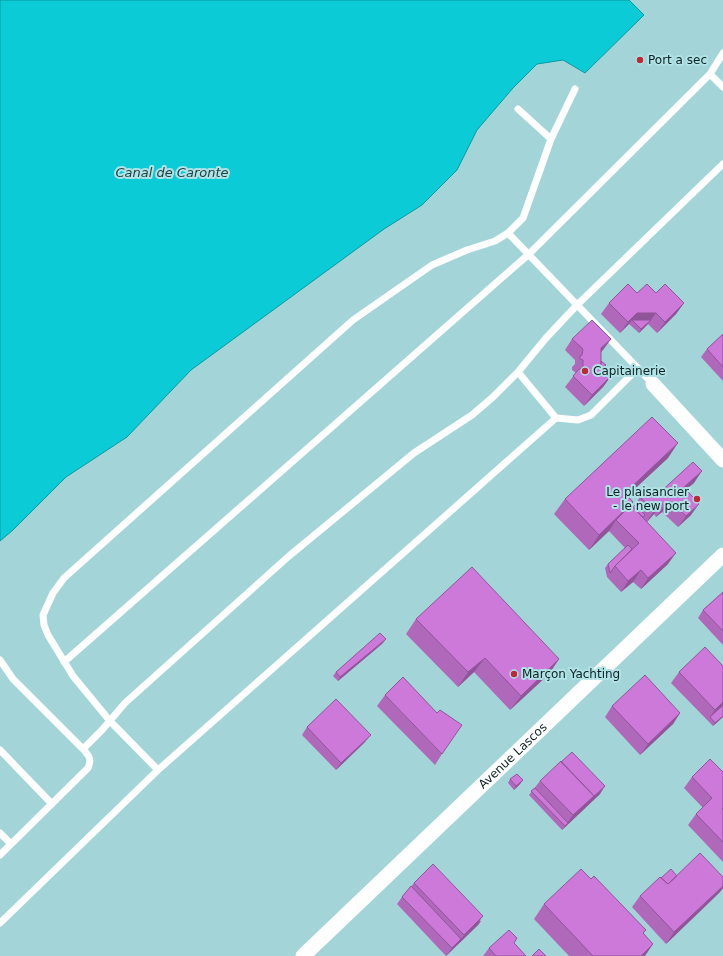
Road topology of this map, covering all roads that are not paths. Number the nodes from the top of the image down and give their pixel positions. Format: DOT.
graph roads {
  1 [pos="723,53"];
  2 [pos="710,74"];
  3 [pos="723,86"];
  4 [pos="576,89"];
  5 [pos="518,109"];
  6 [pos="551,139"];
  7 [pos="723,164"];
  8 [pos="508,233"];
  9 [pos="529,254"];
  10 [pos="578,305"];
  11 [pos="638,368"];
  12 [pos="518,372"];
  13 [pos="653,384"];
  14 [pos="556,418"];
  15 [pos="723,460"];
  16 [pos="723,555"];
  17 [pos="0,660"];
  18 [pos="64,662"];
  19 [pos="110,721"];
  20 [pos="83,749"];
  21 [pos="0,750"];
  22 [pos="158,770"];
  23 [pos="52,804"];
  24 [pos="0,833"];
  25 [pos="11,844"];
  26 [pos="0,855"];
  27 [pos="0,923"];
  28 [pos="303,956"];
  1 -- 2 [label="lane"];
  2 -- 3 [label="lane"];
  2 -- 9 [label="lane"];
  4 -- 6 [label="lane"];
  5 -- 6 [label="lane"];
  6 -- 8 [label="lane"];
  7 -- 10 [label="lane"];
  8 -- 9 [label="lane"];
  8 -- 18 [label="lane"];
  9 -- 10 [label="lane"];
  9 -- 18 [label="lane"];
  10 -- 11 [label="lane"];
  10 -- 12 [label="lane"];
  11 -- 13 [label="lane"];
  11 -- 14 [label="lane"];
  12 -- 14 [label="lane"];
  12 -- 19 [label="lane"];
  13 -- 15 [label="street"];
  14 -- 22 [label="lane"];
  16 -- 28 [label="street, Avenue Lascos"];
  17 -- 20 [label="lane"];
  18 -- 19 [label="lane"];
  19 -- 20 [label="lane"];
  19 -- 22 [label="lane"];
  20 -- 23 [label="lane"];
  21 -- 23 [label="lane"];
  22 -- 27 [label="lane"];
  23 -- 25 [label="lane"];
  24 -- 25 [label="lane"];
  25 -- 26 [label="lane"];
}
